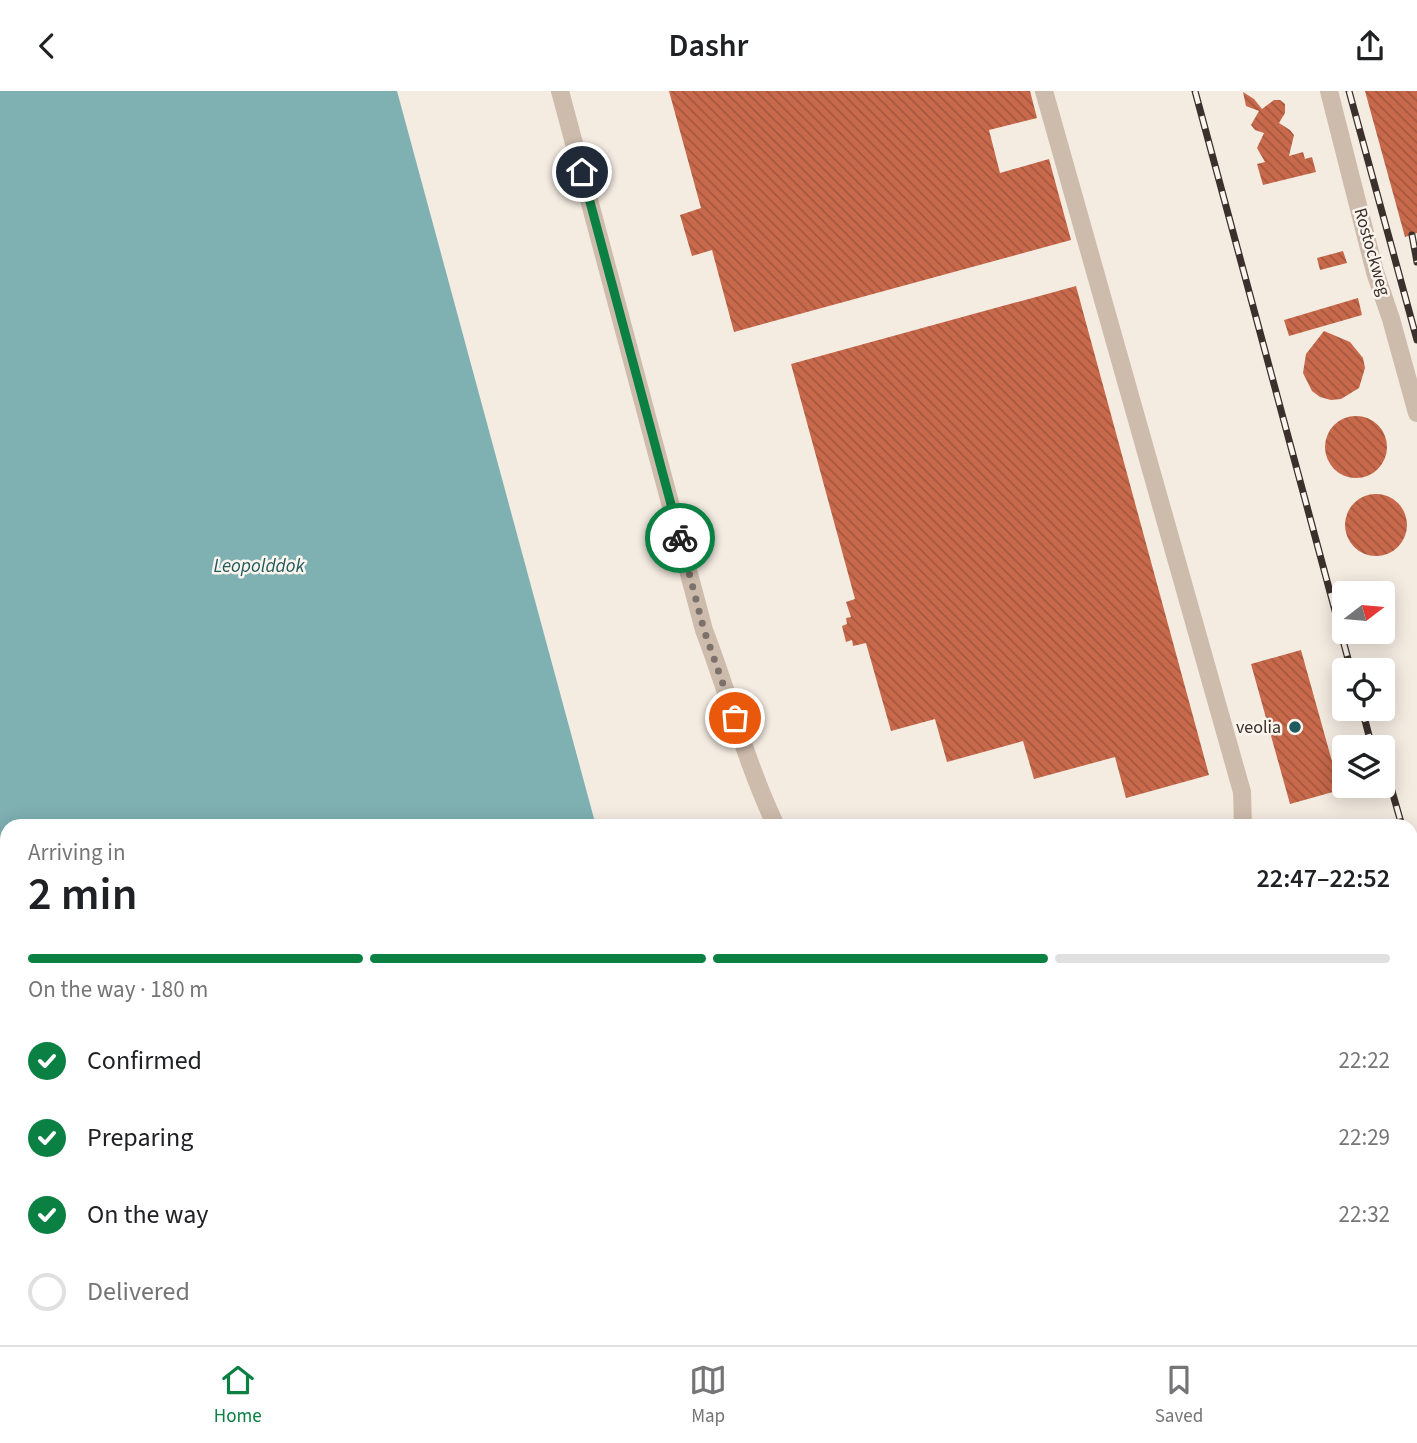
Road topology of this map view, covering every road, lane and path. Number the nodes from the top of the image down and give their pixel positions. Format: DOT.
graph roads {
  1 [pos="560,91"];
  2 [pos="1044,91"];
  3 [pos="1329,91"];
  4 [pos="1417,413"];
  5 [pos="773,819"];
  6 [pos="1243,819"];
  1 -- 5 [label="street"];
  2 -- 6 [label="street"];
  3 -- 4 [label="street, Rostockweg"];
}
